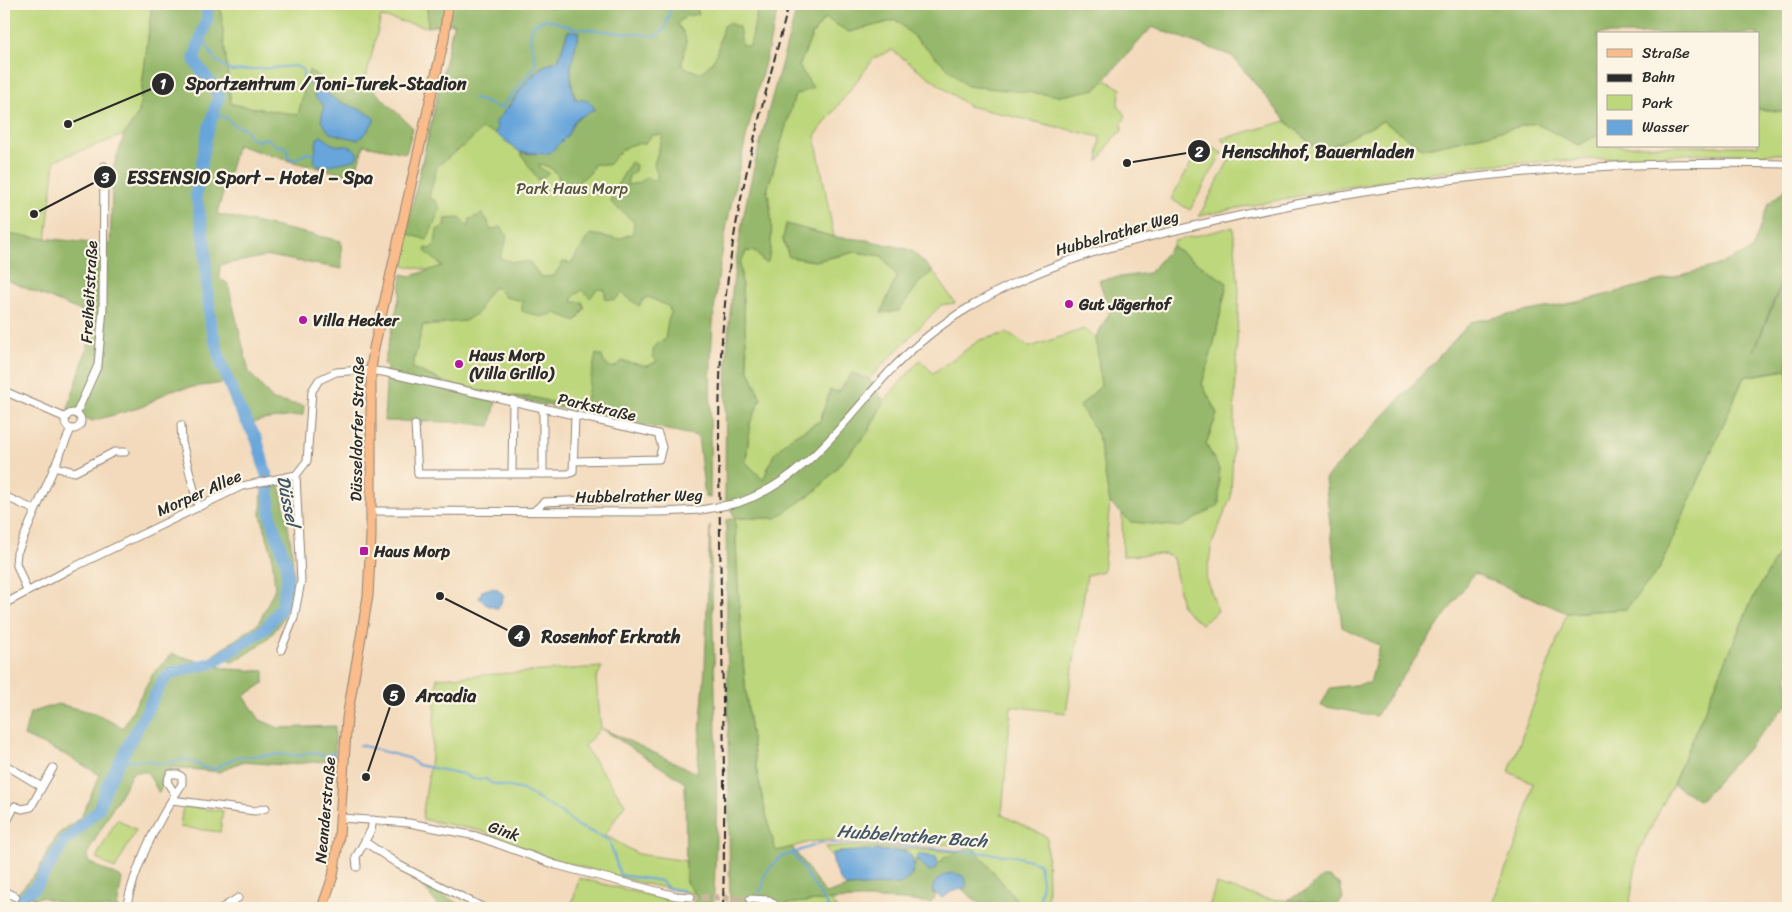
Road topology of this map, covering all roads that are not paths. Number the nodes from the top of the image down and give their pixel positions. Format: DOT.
graph roads {
  1 [pos="448,4"];
  2 [pos="1788,164"];
  3 [pos="104,166"];
  4 [pos="371,370"];
  5 [pos="4,391"];
  6 [pos="513,400"];
  7 [pos="543,408"];
  8 [pos="76,414"];
  9 [pos="575,416"];
  10 [pos="66,418"];
  11 [pos="181,425"];
  12 [pos="414,425"];
  13 [pos="71,428"];
  14 [pos="125,452"];
  15 [pos="574,461"];
  16 [pos="54,467"];
  17 [pos="512,474"];
  18 [pos="543,474"];
  19 [pos="296,475"];
  20 [pos="4,496"];
  21 [pos="664,498"];
  22 [pos="198,506"];
  23 [pos="35,510"];
  24 [pos="370,511"];
  25 [pos="534,511"];
  26 [pos="27,592"];
  27 [pos="4,604"];
  28 [pos="281,650"];
  29 [pos="346,742"];
  30 [pos="4,764"];
  31 [pos="53,768"];
  32 [pos="42,786"];
  33 [pos="266,808"];
  34 [pos="341,818"];
  35 [pos="373,820"];
  36 [pos="4,827"];
  37 [pos="365,842"];
  38 [pos="357,867"];
  39 [pos="4,891"];
  40 [pos="16,897"];
  41 [pos="692,897"];
  42 [pos="238,898"];
  43 [pos="750,899"];
  44 [pos="32,904"];
  45 [pos="44,908"];
  46 [pos="126,908"];
  47 [pos="222,908"];
  48 [pos="322,908"];
  49 [pos="484,908"];
  50 [pos="779,908"];
  1 -- 4 [label="main road, Düsseldorfer Straße"];
  2 -- 25 [label="street, Hubbelrather Weg, bridge"];
  3 -- 8 [label="street, Freiheitstraße"];
  4 -- 6 [label="street, Parkstraße"];
  4 -- 19 [label="street"];
  4 -- 24 [label="main road, Düsseldorfer Straße"];
  5 -- 10 [label="street"];
  6 -- 7 [label="street, Parkstraße"];
  6 -- 17 [label="street"];
  7 -- 9 [label="street, Parkstraße"];
  7 -- 18 [label="street"];
  8 -- 10 [label="street"];
  8 -- 13 [label="street, Freiheitstraße"];
  9 -- 15 [label="street"];
  9 -- 15 [label="street, Parkstraße"];
  10 -- 13 [label="street"];
  11 -- 22 [label="street"];
  12 -- 17 [label="street"];
  13 -- 16 [label="street, Freiheitstraße"];
  14 -- 16 [label="street"];
  15 -- 18 [label="street"];
  16 -- 23 [label="street, Freiheitstraße"];
  17 -- 18 [label="street"];
  19 -- 22 [label="street, Morper Allee"];
  19 -- 28 [label="street"];
  20 -- 23 [label="street"];
  21 -- 25 [label="street, Hubbelrather Weg"];
  22 -- 26 [label="street, Morper Allee"];
  23 -- 26 [label="street, Freiheitstraße"];
  24 -- 25 [label="street, Hubbelrather Weg"];
  24 -- 29 [label="main road, Düsseldorfer Straße"];
  26 -- 27 [label="street, Morper Allee"];
  29 -- 34 [label="main road, Neanderstraße"];
  30 -- 32 [label="street"];
  31 -- 32 [label="street"];
  32 -- 36 [label="street"];
  33 -- 46 [label="street"];
  34 -- 35 [label="street, Gink"];
  34 -- 48 [label="main road, Neanderstraße"];
  35 -- 37 [label="street"];
  35 -- 41 [label="street, Gink"];
  37 -- 38 [label="street"];
  37 -- 49 [label="street"];
  39 -- 40 [label="street"];
  42 -- 47 [label="street"];
  43 -- 50 [label="street"];
  44 -- 45 [label="street"];
}
